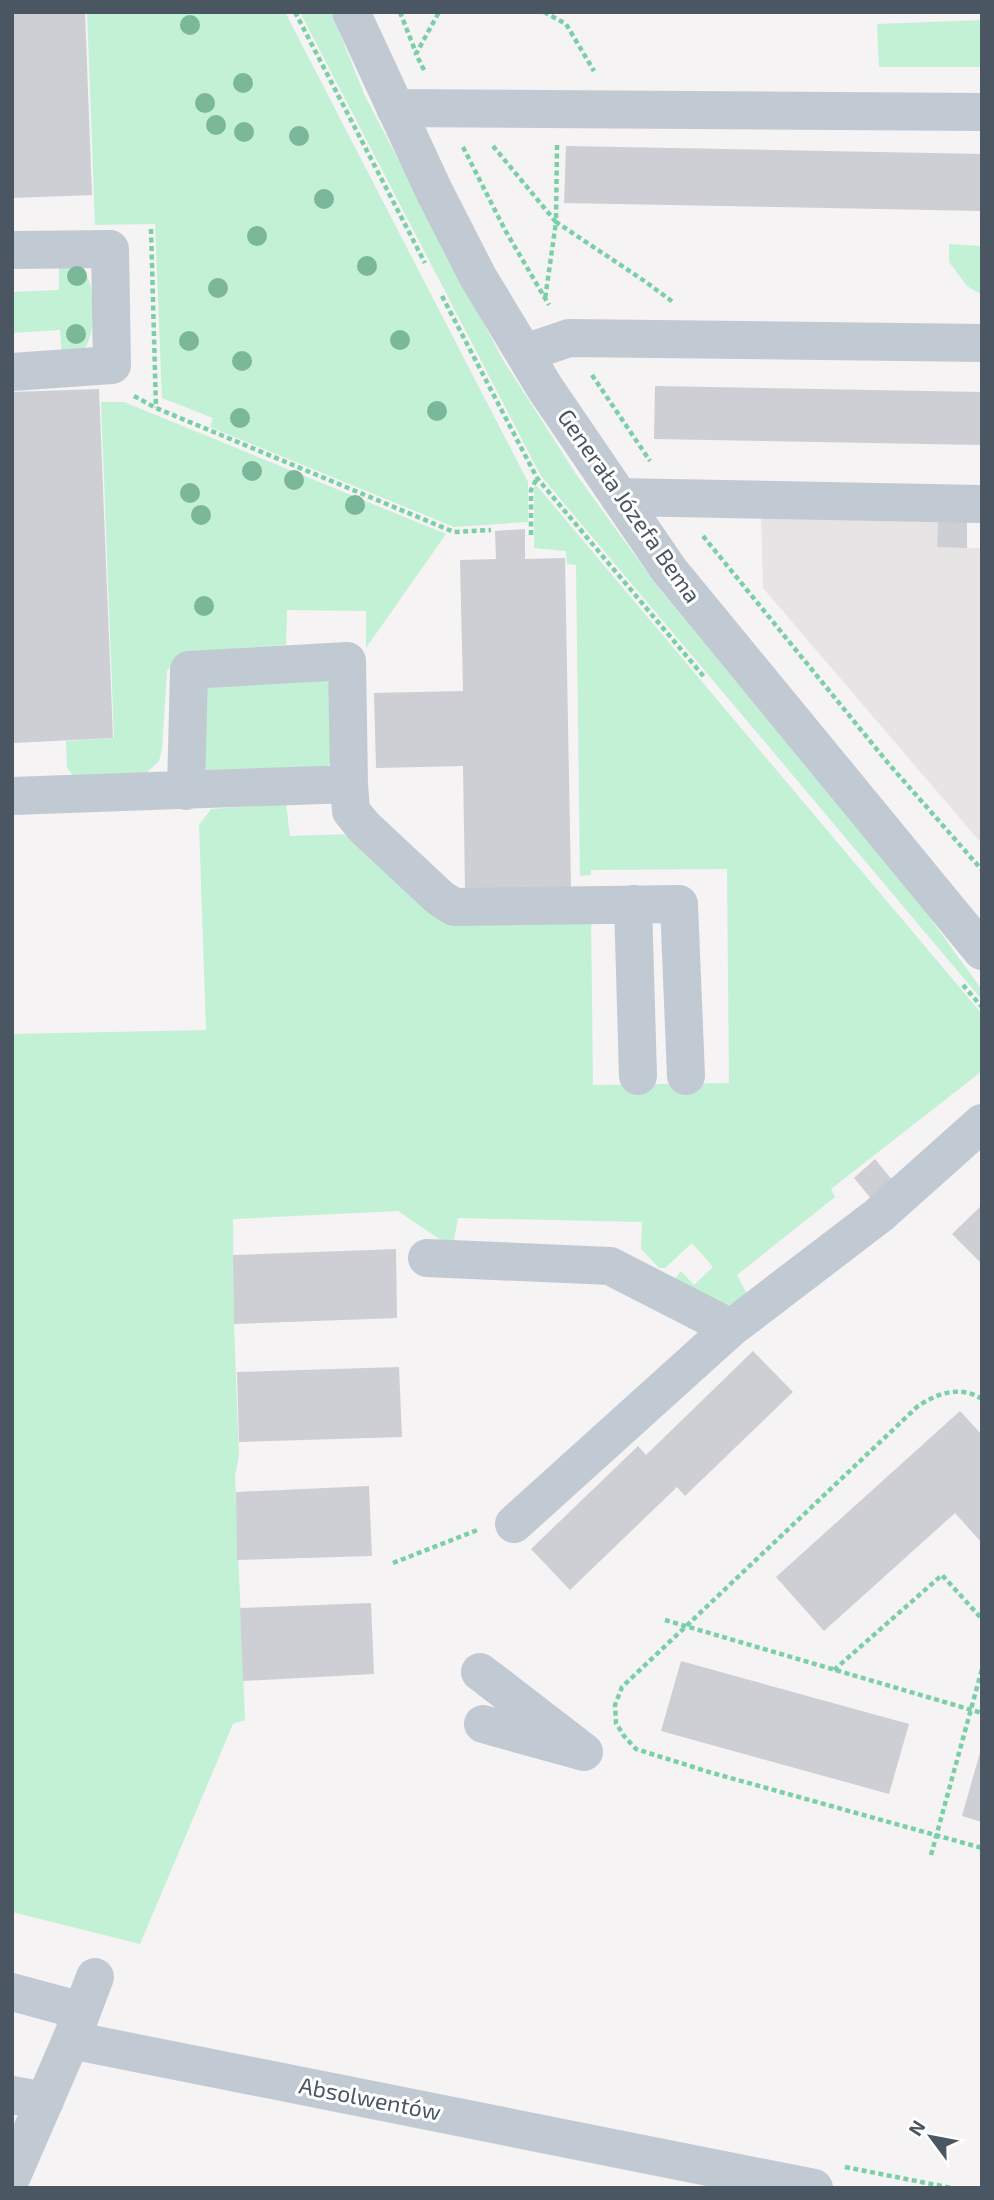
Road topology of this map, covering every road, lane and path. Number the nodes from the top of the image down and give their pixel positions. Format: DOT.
graph roads {
  1 [pos="351,12"];
  2 [pos="400,12"];
  3 [pos="439,12"];
  4 [pos="544,12"];
  5 [pos="416,54"];
  6 [pos="395,108"];
  7 [pos="449,109"];
  8 [pos="558,109"];
  9 [pos="604,109"];
  10 [pos="982,111"];
  11 [pos="556,222"];
  12 [pos="151,229"];
  13 [pos="12,250"];
  14 [pos="545,299"];
  15 [pos="678,306"];
  16 [pos="569,338"];
  17 [pos="982,343"];
  18 [pos="524,354"];
  19 [pos="12,372"];
  20 [pos="133,395"];
  21 [pos="156,408"];
  22 [pos="537,478"];
  23 [pos="619,497"];
  24 [pos="675,498"];
  25 [pos="982,503"];
  26 [pos="491,530"];
  27 [pos="531,535"];
  28 [pos="349,784"];
  29 [pos="186,790"];
  30 [pos="12,796"];
  31 [pos="982,870"];
  32 [pos="633,904"];
  33 [pos="982,951"];
  34 [pos="638,1076"];
  35 [pos="686,1076"];
  36 [pos="982,1123"];
  37 [pos="427,1258"];
  38 [pos="731,1328"];
  39 [pos="982,1399"];
  40 [pos="514,1524"];
  41 [pos="393,1563"];
  42 [pos="982,1619"];
  43 [pos="665,1620"];
  44 [pos="684,1626"];
  45 [pos="982,1669"];
  46 [pos="834,1670"];
  47 [pos="480,1672"];
  48 [pos="971,1710"];
  49 [pos="982,1713"];
  50 [pos="483,1724"];
  51 [pos="937,1835"];
  52 [pos="982,1848"];
  53 [pos="931,1855"];
  54 [pos="12,1992"];
  55 [pos="83,2009"];
  56 [pos="29,2098"];
  57 [pos="12,2176"];
  58 [pos="814,2188"];
  1 -- 6 [label="street, Generała Józefa Bema"];
  2 -- 5 [label="path"];
  3 -- 5 [label="path"];
  4 -- 9 [label="path"];
  5 -- 7 [label="path"];
  6 -- 7 [label="street"];
  6 -- 18 [label="street, Generała Józefa Bema"];
  7 -- 8 [label="street"];
  7 -- 11 [label="path"];
  7 -- 14 [label="path"];
  8 -- 9 [label="street"];
  8 -- 11 [label="path"];
  9 -- 10 [label="street"];
  11 -- 14 [label="path"];
  11 -- 15 [label="path"];
  12 -- 21 [label="path"];
  13 -- 19 [label="street"];
  14 -- 16 [label="path"];
  16 -- 17 [label="street"];
  16 -- 18 [label="street"];
  16 -- 24 [label="path"];
  18 -- 23 [label="street, Generała Józefa Bema"];
  20 -- 21 [label="path"];
  21 -- 26 [label="path"];
  22 -- 27 [label="path"];
  23 -- 24 [label="street"];
  23 -- 33 [label="street, Generała Józefa Bema"];
  24 -- 25 [label="street"];
  24 -- 31 [label="path"];
  28 -- 29 [label="street"];
  28 -- 29 [label="street"];
  28 -- 32 [label="street"];
  29 -- 30 [label="street"];
  32 -- 34 [label="street"];
  32 -- 35 [label="street"];
  36 -- 38 [label="street"];
  37 -- 38 [label="street"];
  38 -- 40 [label="street"];
  39 -- 44 [label="path"];
  40 -- 41 [label="path"];
  42 -- 46 [label="path"];
  43 -- 44 [label="path"];
  44 -- 46 [label="path"];
  44 -- 51 [label="path"];
  45 -- 48 [label="path"];
  46 -- 48 [label="path"];
  47 -- 50 [label="street"];
  48 -- 49 [label="path"];
  48 -- 51 [label="path"];
  51 -- 52 [label="path"];
  51 -- 53 [label="path"];
  54 -- 55 [label="street, Absolwentów"];
  55 -- 56 [label="street"];
  55 -- 58 [label="street, Absolwentów"];
  56 -- 57 [label="street"];
}
